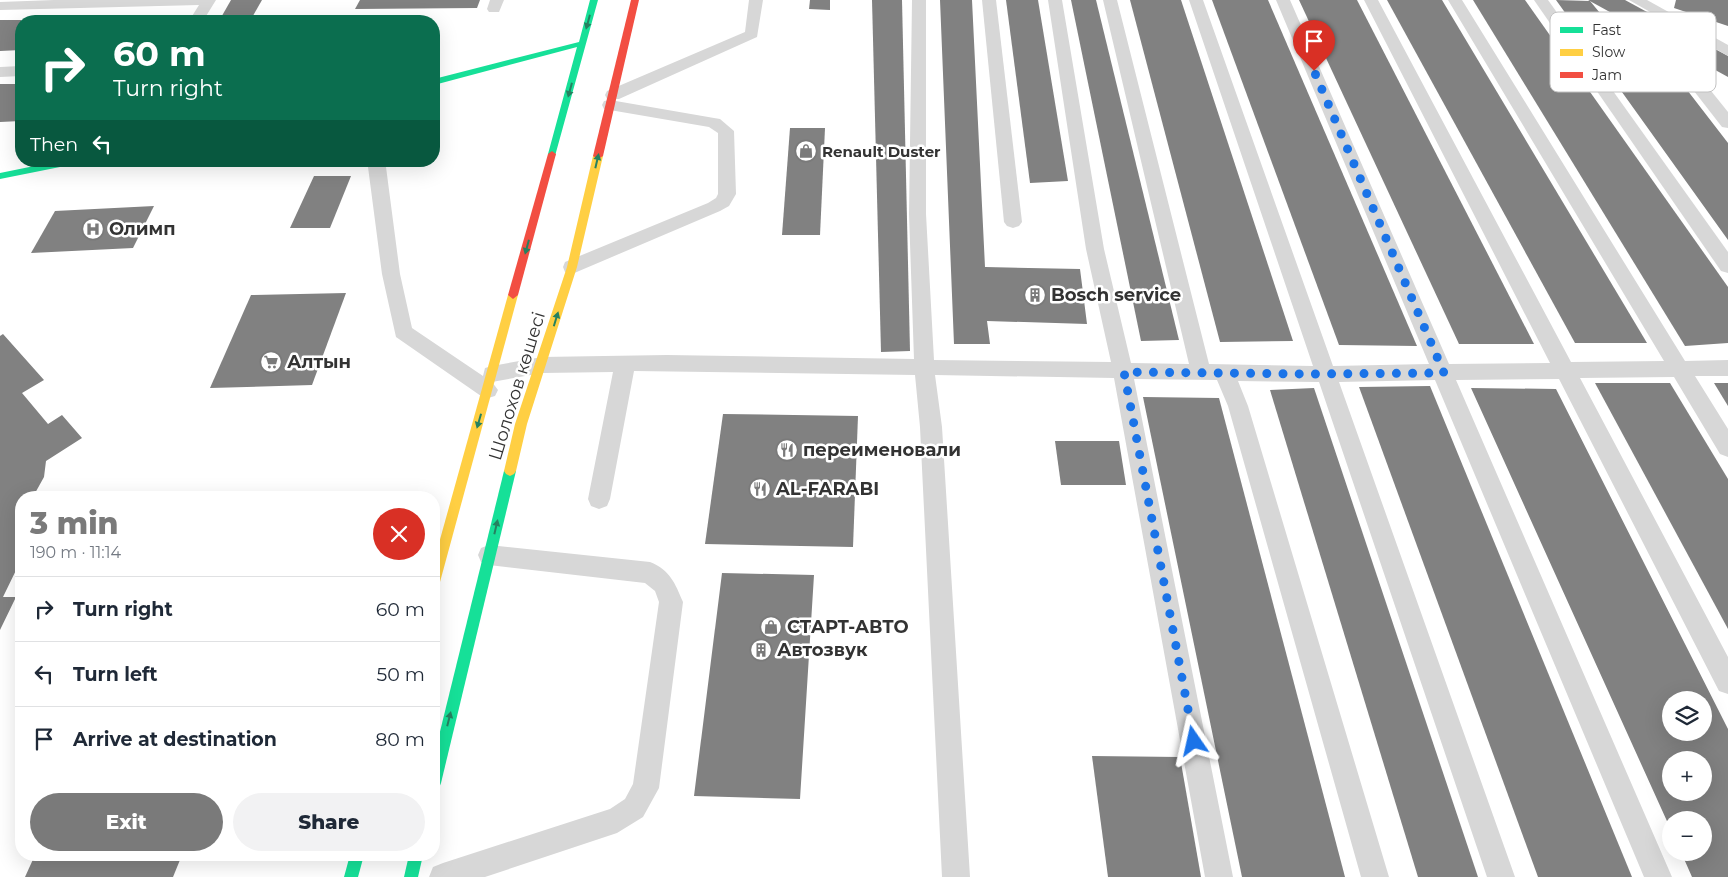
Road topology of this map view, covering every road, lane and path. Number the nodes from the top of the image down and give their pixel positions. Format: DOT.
graph roads {
  1 [pos="204,0"];
  2 [pos="209,0"];
  3 [pos="594,0"];
  4 [pos="635,0"];
  5 [pos="756,0"];
  6 [pos="920,0"];
  7 [pos="989,0"];
  8 [pos="1055,0"];
  9 [pos="1110,0"];
  10 [pos="1196,0"];
  11 [pos="1283,0"];
  12 [pos="1371,0"];
  13 [pos="1455,0"];
  14 [pos="1542,0"];
  15 [pos="1636,0"];
  16 [pos="0,6"];
  17 [pos="1550,12"];
  18 [pos="1657,12"];
  19 [pos="200,15"];
  20 [pos="587,43"];
  21 [pos="1716,44"];
  22 [pos="1728,50"];
  23 [pos="15,71"];
  24 [pos="0,72"];
  25 [pos="440,80"];
  26 [pos="1606,92"];
  27 [pos="1704,92"];
  28 [pos="612,100"];
  29 [pos="1728,123"];
  30 [pos="45,167"];
  31 [pos="377,167"];
  32 [pos="0,176"];
  33 [pos="1013,222"];
  34 [pos="1728,266"];
  35 [pos="572,267"];
  36 [pos="625,364"];
  37 [pos="542,365"];
  38 [pos="1728,368"];
  39 [pos="923,369"];
  40 [pos="1680,369"];
  41 [pos="1566,371"];
  42 [pos="1124,372"];
  43 [pos="1201,373"];
  44 [pos="1444,373"];
  45 [pos="1225,374"];
  46 [pos="1328,374"];
  47 [pos="490,382"];
  48 [pos="1728,448"];
  49 [pos="599,499"];
  50 [pos="489,555"];
  51 [pos="440,561"];
  52 [pos="1728,682"];
  53 [pos="440,759"];
  54 [pos="355,861"];
  55 [pos="415,861"];
  56 [pos="351,877"];
  57 [pos="411,877"];
  58 [pos="443,877"];
  59 [pos="956,877"];
  60 [pos="1219,877"];
  61 [pos="1374,877"];
  62 [pos="1501,877"];
  63 [pos="1658,877"];
  1 -- 16 [label="lane"];
  2 -- 19 [label="lane"];
  3 -- 20 [label="main road, Шолохов көшесі, one-way"];
  4 -- 28 [label="main road, Шолохов көшесі"];
  5 -- 28 [label="lane"];
  6 -- 39 [label="lane"];
  7 -- 33 [label="lane"];
  8 -- 42 [label="lane"];
  9 -- 43 [label="lane"];
  10 -- 46 [label="lane"];
  11 -- 44 [label="lane"];
  12 -- 41 [label="lane"];
  13 -- 40 [label="lane"];
  14 -- 17 [label="lane"];
  15 -- 18 [label="lane"];
  20 -- 25 [label="main road"];
  20 -- 47 [label="main road, Шолохов көшесі, one-way"];
  21 -- 22 [label="lane"];
  23 -- 24 [label="lane"];
  26 -- 34 [label="lane"];
  27 -- 29 [label="lane"];
  35 -- 28 [label="main road, Шолохов көшесі, one-way"];
  28 -- 35 [label="lane"];
  30 -- 32 [label="main road"];
  31 -- 47 [label="lane"];
  37 -- 35 [label="main road, Шолохов көшесі, one-way"];
  36 -- 37 [label="lane"];
  36 -- 39 [label="lane"];
  36 -- 49 [label="lane"];
  37 -- 47 [label="lane"];
  50 -- 37 [label="main road, Шолохов көшесі, one-way"];
  38 -- 40 [label="lane"];
  39 -- 42 [label="lane"];
  39 -- 59 [label="lane"];
  40 -- 41 [label="lane"];
  40 -- 48 [label="lane"];
  41 -- 44 [label="lane"];
  41 -- 52 [label="lane"];
  42 -- 43 [label="lane"];
  42 -- 60 [label="lane"];
  43 -- 45 [label="lane"];
  44 -- 46 [label="lane"];
  44 -- 63 [label="lane"];
  45 -- 46 [label="lane"];
  45 -- 61 [label="lane"];
  46 -- 62 [label="lane"];
  47 -- 51 [label="main road, Шолохов көшесі, one-way"];
  53 -- 50 [label="main road, Шолохов көшесі, one-way"];
  50 -- 58 [label="lane"];
  54 -- 56 [label="main road"];
  55 -- 57 [label="main road"];
}
